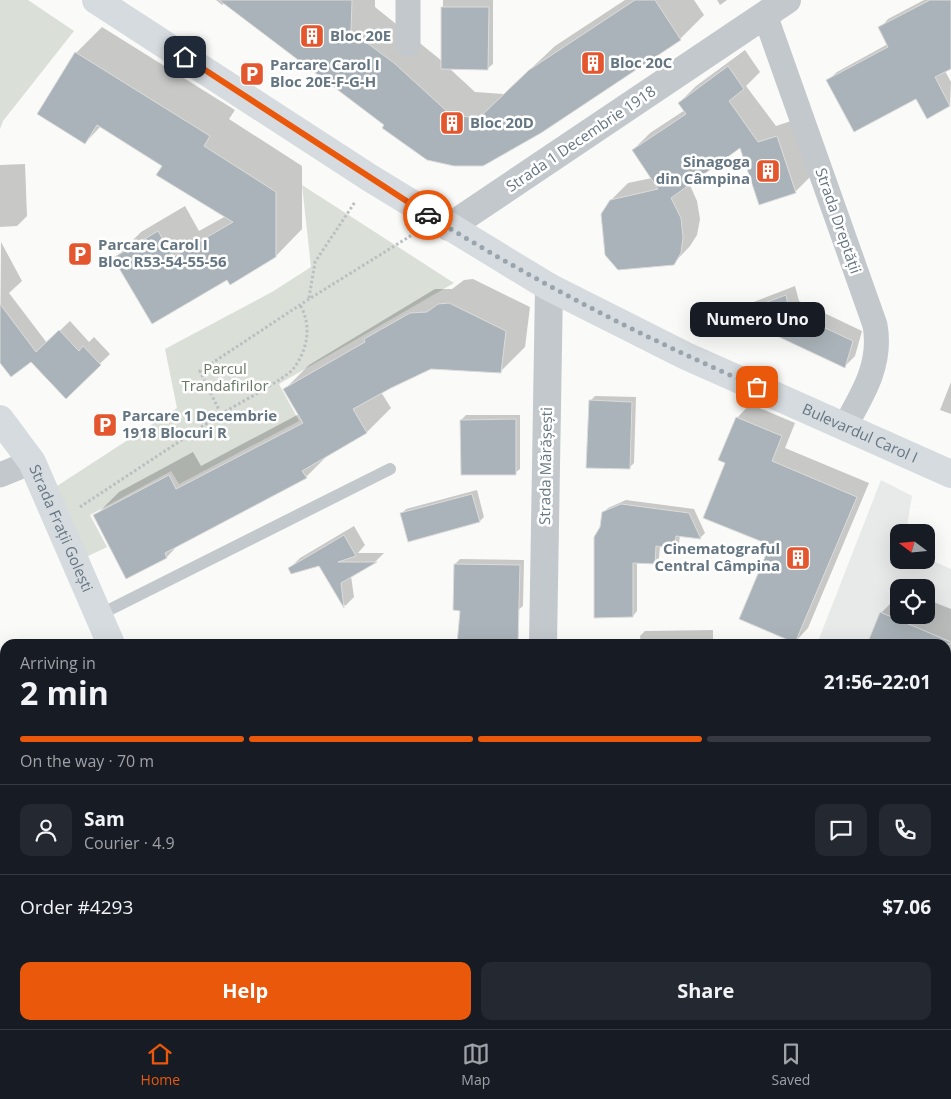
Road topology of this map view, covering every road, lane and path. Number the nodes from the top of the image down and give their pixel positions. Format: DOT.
graph roads {
  1 [pos="96,0"];
  2 [pos="408,0"];
  3 [pos="788,0"];
  4 [pos="765,15"];
  5 [pos="408,44"];
  6 [pos="370,178"];
  7 [pos="442,223"];
  8 [pos="549,287"];
  9 [pos="309,299"];
  10 [pos="300,305"];
  11 [pos="221,414"];
  12 [pos="0,419"];
  13 [pos="845,426"];
  14 [pos="32,462"];
  15 [pos="390,469"];
  16 [pos="951,474"];
  17 [pos="0,475"];
  18 [pos="59,521"];
  19 [pos="100,615"];
  20 [pos="109,639"];
  21 [pos="543,639"];
  1 -- 6 [label="main road, Bulevardul Carol I"];
  2 -- 5 [label="street"];
  3 -- 4 [label="street, Strada 1 Decembrie 1918"];
  4 -- 7 [label="street, Strada 1 Decembrie 1918"];
  4 -- 13 [label="street, Strada Dreptății"];
  6 -- 7 [label="main road, Bulevardul Carol I"];
  6 -- 9 [label="path"];
  7 -- 8 [label="main road, Bulevardul Carol I"];
  7 -- 9 [label="path"];
  8 -- 13 [label="main road, Bulevardul Carol I"];
  8 -- 21 [label="street, Strada Mărășești"];
  9 -- 10 [label="path"];
  10 -- 11 [label="path"];
  10 -- 11 [label="path"];
  11 -- 18 [label="path"];
  12 -- 14 [label="main road, Strada Frații Golești"];
  13 -- 16 [label="main road, Bulevardul Carol I"];
  14 -- 17 [label="street"];
  14 -- 18 [label="main road, Strada Frații Golești"];
  15 -- 19 [label="lane"];
  18 -- 19 [label="main road, Strada Frații Golești"];
  19 -- 20 [label="main road, Strada Frații Golești"];
}
